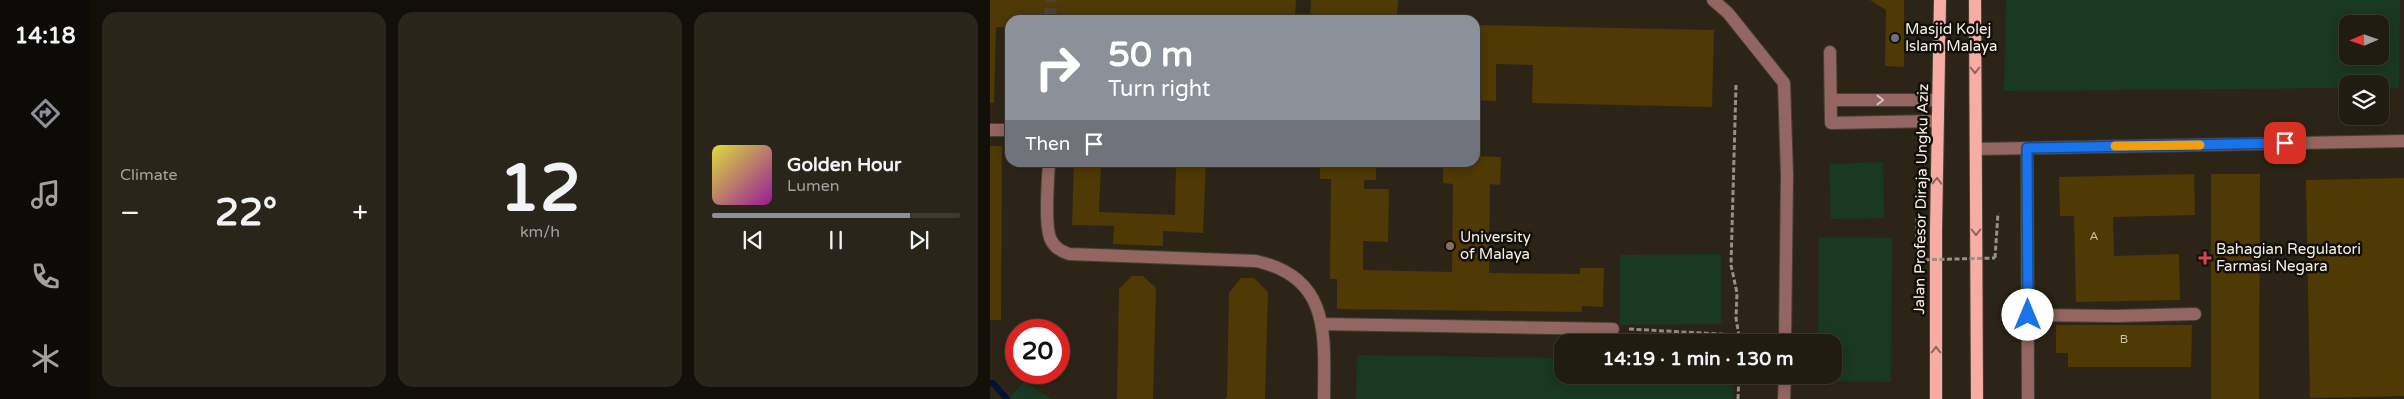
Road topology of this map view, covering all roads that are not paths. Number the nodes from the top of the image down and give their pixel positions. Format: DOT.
graph roads {
  1 [pos="1713,0"];
  2 [pos="1940,0"];
  3 [pos="1976,0"];
  4 [pos="1830,52"];
  5 [pos="1831,100"];
  6 [pos="1938,100"];
  7 [pos="1938,121"];
  8 [pos="990,130"];
  9 [pos="1005,130"];
  10 [pos="2404,141"];
  11 [pos="2027,148"];
  12 [pos="1976,149"];
  13 [pos="1049,167"];
  14 [pos="2195,314"];
  15 [pos="2028,315"];
  16 [pos="1322,324"];
  17 [pos="1613,329"];
  18 [pos="1785,334"];
  19 [pos="1785,384"];
  20 [pos="1324,399"];
  21 [pos="1784,399"];
  22 [pos="1936,399"];
  23 [pos="1977,399"];
  24 [pos="2028,399"];
  1 -- 18 [label="lane"];
  2 -- 6 [label="main road, Jalan Profesor Diraja Ungku Aziz"];
  3 -- 12 [label="main road, one-way"];
  4 -- 5 [label="lane"];
  5 -- 6 [label="lane, one-way"];
  5 -- 7 [label="lane"];
  6 -- 7 [label="main road, Jalan Profesor Diraja Ungku Aziz"];
  22 -- 7 [label="main road, Jalan Profesor Diraja Ungku Aziz, one-way"];
  8 -- 9 [label="lane"];
  10 -- 11 [label="lane"];
  11 -- 12 [label="lane"];
  11 -- 15 [label="lane"];
  12 -- 23 [label="main road, one-way"];
  13 -- 16 [label="lane"];
  14 -- 15 [label="lane"];
  15 -- 24 [label="lane"];
  16 -- 17 [label="lane"];
  16 -- 20 [label="lane"];
  19 -- 21 [label="lane"];
}
